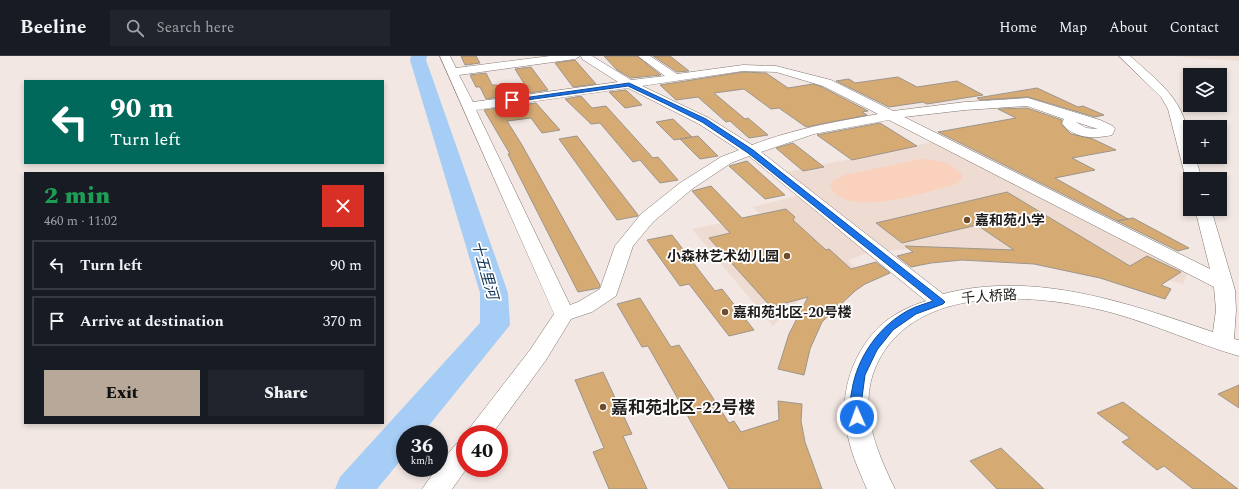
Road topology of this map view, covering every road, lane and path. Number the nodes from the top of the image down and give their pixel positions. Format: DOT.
graph roads {
  1 [pos="581,56"];
  2 [pos="643,56"];
  3 [pos="1124,56"];
  4 [pos="449,64"];
  5 [pos="676,78"];
  6 [pos="629,84"];
  7 [pos="468,106"];
  8 [pos="891,116"];
  9 [pos="1071,118"];
  10 [pos="751,151"];
  11 [pos="1192,172"];
  12 [pos="1205,216"];
  13 [pos="1224,284"];
  14 [pos="940,302"];
  15 [pos="564,314"];
  16 [pos="1231,346"];
  17 [pos="485,425"];
  18 [pos="456,463"];
  19 [pos="436,489"];
  20 [pos="881,489"];
  1 -- 4 [label="street"];
  1 -- 6 [label="street"];
  2 -- 5 [label="street"];
  3 -- 11 [label="street"];
  4 -- 7 [label="street"];
  5 -- 6 [label="street"];
  5 -- 8 [label="street"];
  6 -- 7 [label="street"];
  6 -- 10 [label="street"];
  7 -- 15 [label="street"];
  8 -- 9 [label="street"];
  8 -- 10 [label="street"];
  8 -- 13 [label="street"];
  10 -- 14 [label="street"];
  10 -- 15 [label="street"];
  12 -- 13 [label="street"];
  13 -- 16 [label="street"];
  14 -- 16 [label="street, 千人桥路"];
  14 -- 20 [label="street, 千人桥路"];
  15 -- 17 [label="street"];
  18 -- 19 [label="street"];
}
